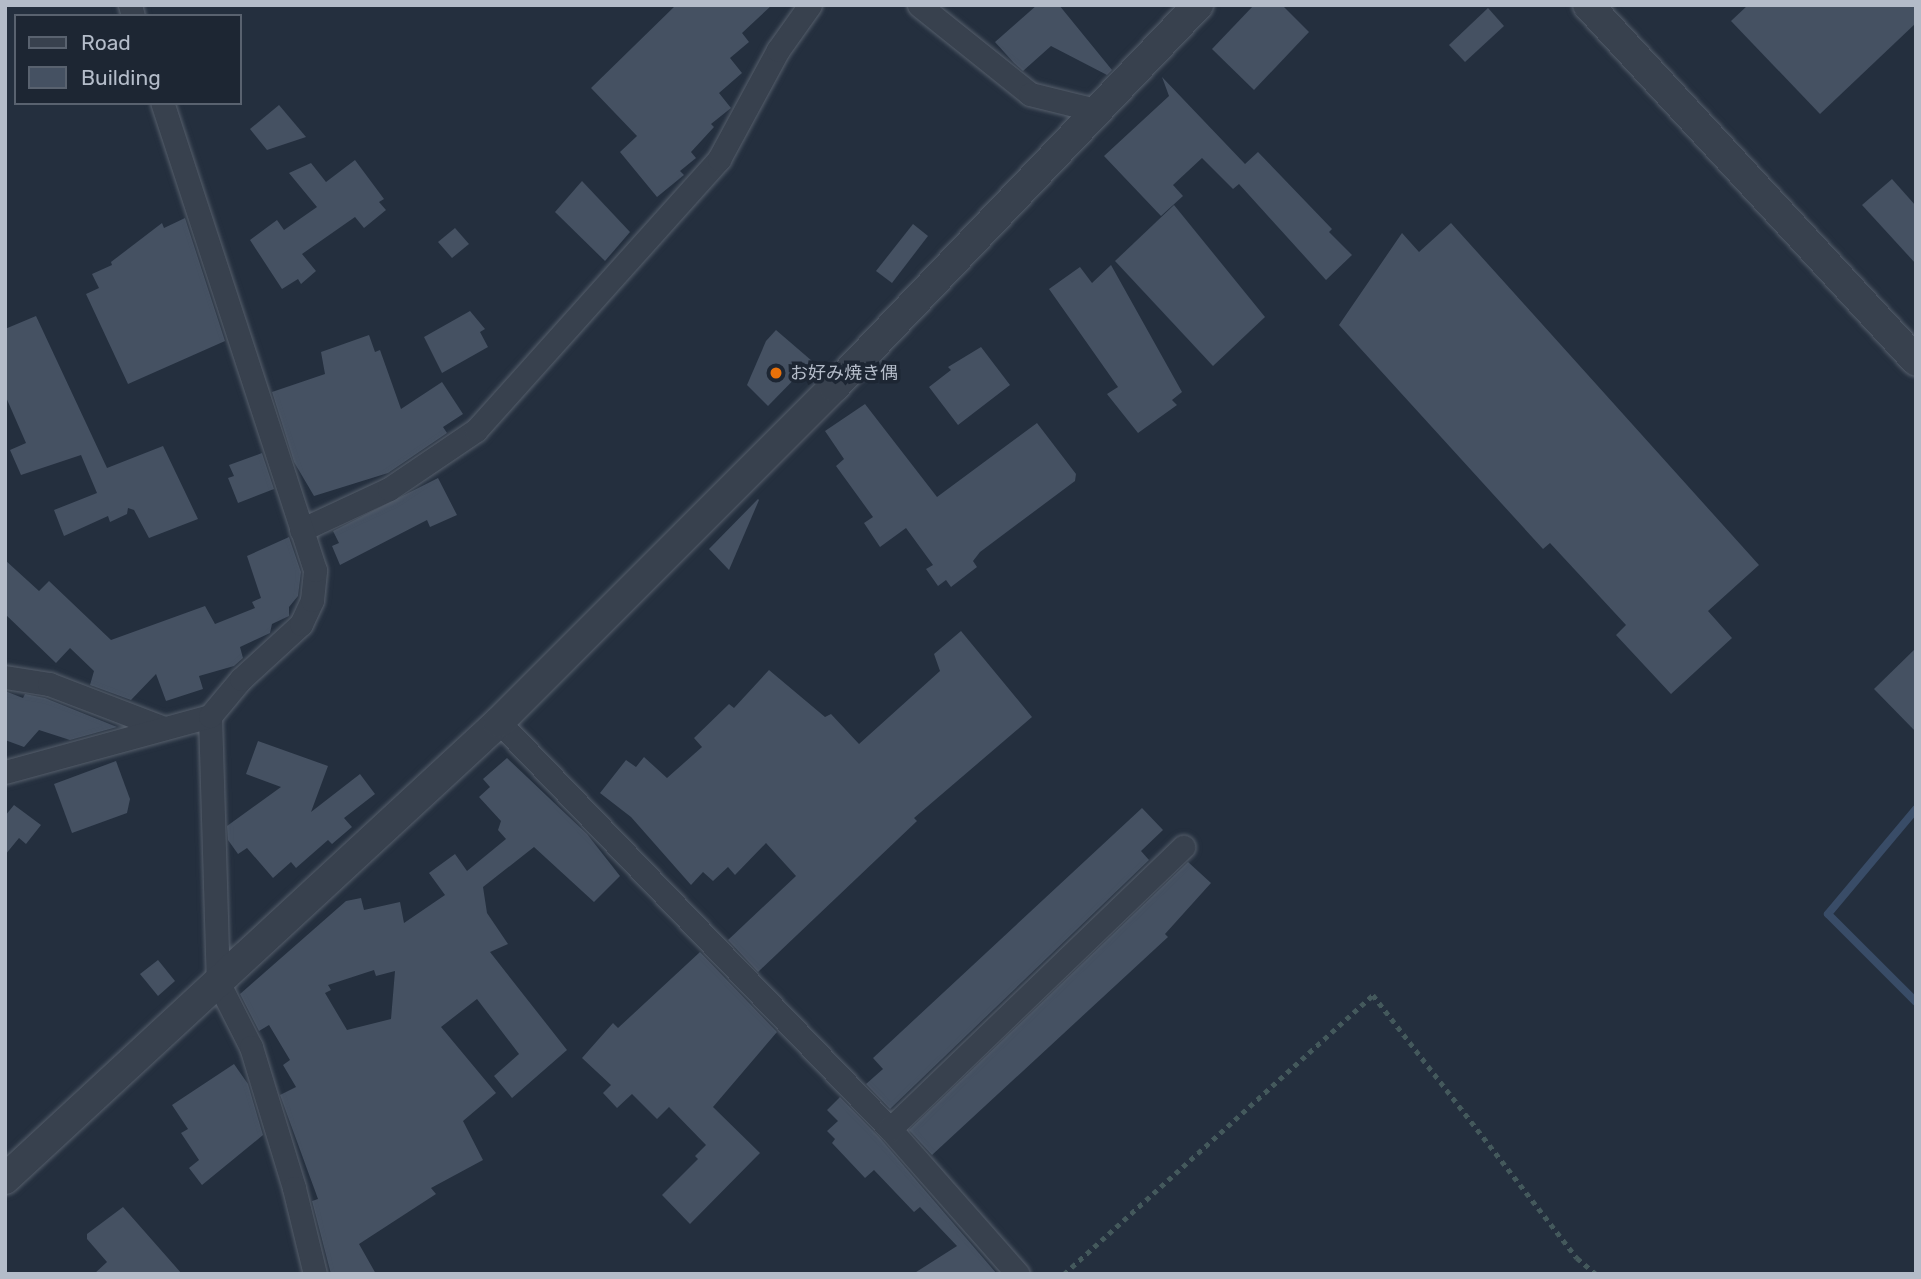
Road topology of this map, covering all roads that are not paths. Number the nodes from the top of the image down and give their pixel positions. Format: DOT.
graph roads {
  1 [pos="810,5"];
  2 [pos="919,5"];
  3 [pos="1198,5"];
  4 [pos="1588,5"];
  5 [pos="163,105"];
  6 [pos="1095,110"];
  7 [pos="1916,361"];
  8 [pos="301,530"];
  9 [pos="5,677"];
  10 [pos="210,716"];
  11 [pos="499,722"];
  12 [pos="164,728"];
  13 [pos="5,772"];
  14 [pos="1183,847"];
  15 [pos="218,982"];
  16 [pos="890,1129"];
  17 [pos="5,1179"];
  18 [pos="315,1274"];
  19 [pos="1018,1274"];
  1 -- 8 [label="street"];
  2 -- 6 [label="street"];
  3 -- 6 [label="street"];
  4 -- 7 [label="street"];
  5 -- 8 [label="street"];
  6 -- 11 [label="street"];
  8 -- 10 [label="street"];
  9 -- 12 [label="street"];
  10 -- 12 [label="street"];
  10 -- 15 [label="street"];
  11 -- 15 [label="street"];
  11 -- 16 [label="street"];
  12 -- 13 [label="street"];
  14 -- 16 [label="street"];
  15 -- 17 [label="street"];
  15 -- 18 [label="street"];
  16 -- 19 [label="street"];
}
